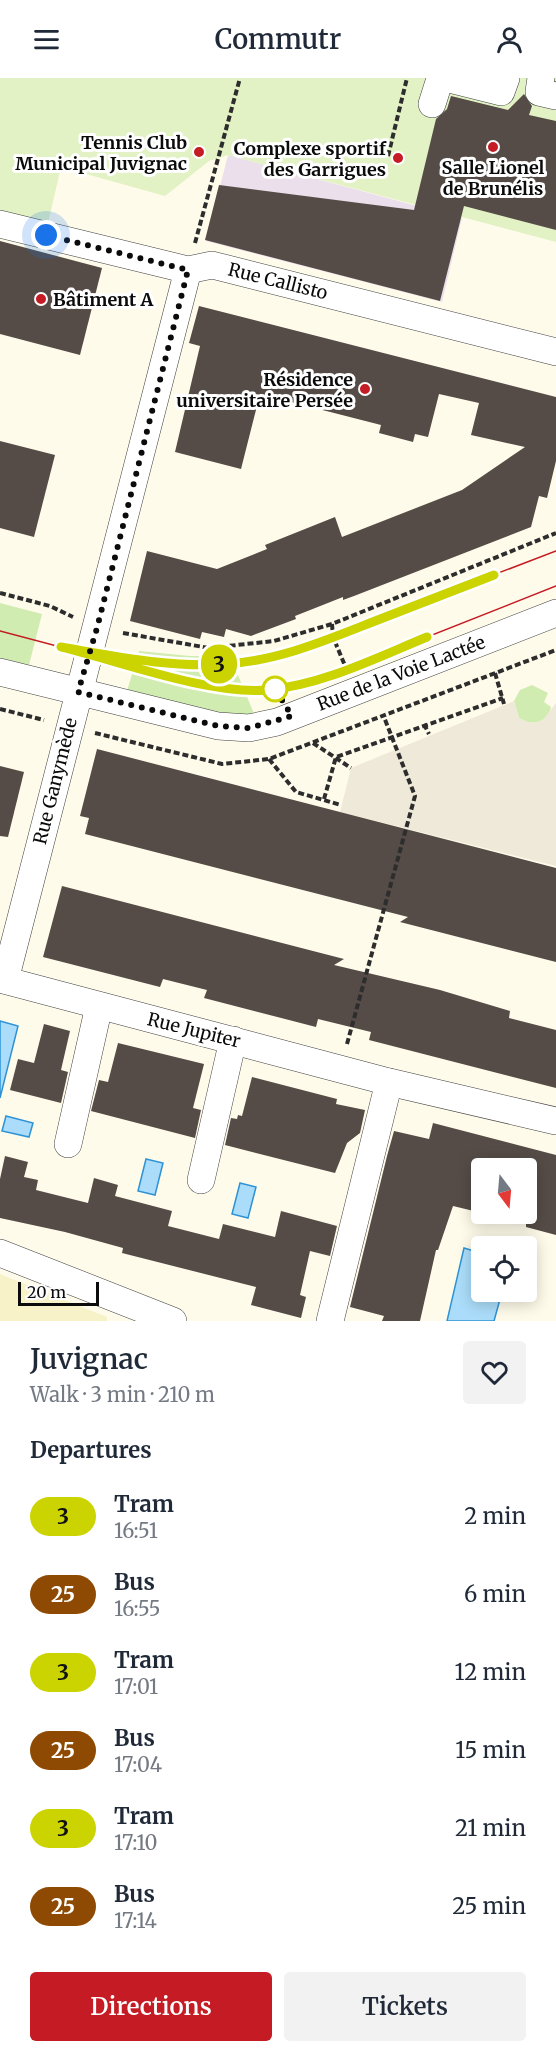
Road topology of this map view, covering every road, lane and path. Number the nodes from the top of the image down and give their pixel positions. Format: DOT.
graph roads {
  1 [pos="240,78"];
  2 [pos="407,78"];
  3 [pos="506,78"];
  4 [pos="542,78"];
  5 [pos="556,96"];
  6 [pos="432,104"];
  7 [pos="388,156"];
  8 [pos="0,224"];
  9 [pos="188,270"];
  10 [pos="556,352"];
  11 [pos="556,533"];
  12 [pos="0,593"];
  13 [pos="556,613"];
  14 [pos="332,624"];
  15 [pos="97,628"];
  16 [pos="556,650"];
  17 [pos="0,672"];
  18 [pos="495,674"];
  19 [pos="78,692"];
  20 [pos="354,692"];
  21 [pos="503,698"];
  22 [pos="504,704"];
  23 [pos="0,709"];
  24 [pos="384,717"];
  25 [pos="46,721"];
  26 [pos="424,724"];
  27 [pos="83,730"];
  28 [pos="429,734"];
  29 [pos="391,735"];
  30 [pos="313,742"];
  31 [pos="336,757"];
  32 [pos="269,759"];
  33 [pos="351,768"];
  34 [pos="324,799"];
  35 [pos="341,805"];
  36 [pos="2,979"];
  37 [pos="99,1006"];
  38 [pos="233,1040"];
  39 [pos="340,1068"];
  40 [pos="389,1082"];
  41 [pos="556,1121"];
  42 [pos="68,1144"];
  43 [pos="201,1180"];
  44 [pos="0,1253"];
  45 [pos="173,1321"];
  46 [pos="330,1321"];
  1 -- 9 [label="path"];
  2 -- 7 [label="path"];
  3 -- 6 [label="street"];
  4 -- 5 [label="street"];
  8 -- 9 [label="street, Rue Callisto"];
  9 -- 10 [label="street, Rue Callisto"];
  9 -- 15 [label="street, Rue Ganymède"];
  11 -- 14 [label="path"];
  12 -- 15 [label="path"];
  13 -- 20 [label="street, Rue de la Voie Lactée"];
  14 -- 15 [label="path"];
  14 -- 20 [label="path"];
  15 -- 19 [label="street, Rue Ganymède"];
  16 -- 18 [label="path"];
  17 -- 19 [label="street, Rue de la Voie Lactée"];
  18 -- 21 [label="path"];
  18 -- 24 [label="path"];
  19 -- 20 [label="street, Rue de la Voie Lactée"];
  19 -- 36 [label="street, Rue Ganymède"];
  21 -- 22 [label="path"];
  21 -- 26 [label="path"];
  23 -- 25 [label="path"];
  24 -- 29 [label="path"];
  24 -- 30 [label="path"];
  26 -- 28 [label="path"];
  26 -- 29 [label="path"];
  27 -- 32 [label="path"];
  29 -- 31 [label="path"];
  29 -- 39 [label="path"];
  30 -- 31 [label="path"];
  30 -- 32 [label="path"];
  31 -- 33 [label="path"];
  31 -- 34 [label="path"];
  32 -- 34 [label="path"];
  34 -- 35 [label="path"];
  36 -- 37 [label="street, Rue Jupiter"];
  37 -- 38 [label="street, Rue Jupiter"];
  37 -- 42 [label="street"];
  38 -- 39 [label="street, Rue Jupiter"];
  38 -- 43 [label="street"];
  39 -- 40 [label="street, Rue Jupiter"];
  40 -- 41 [label="street, Rue Jupiter"];
  40 -- 46 [label="street"];
  44 -- 45 [label="street"];
}
